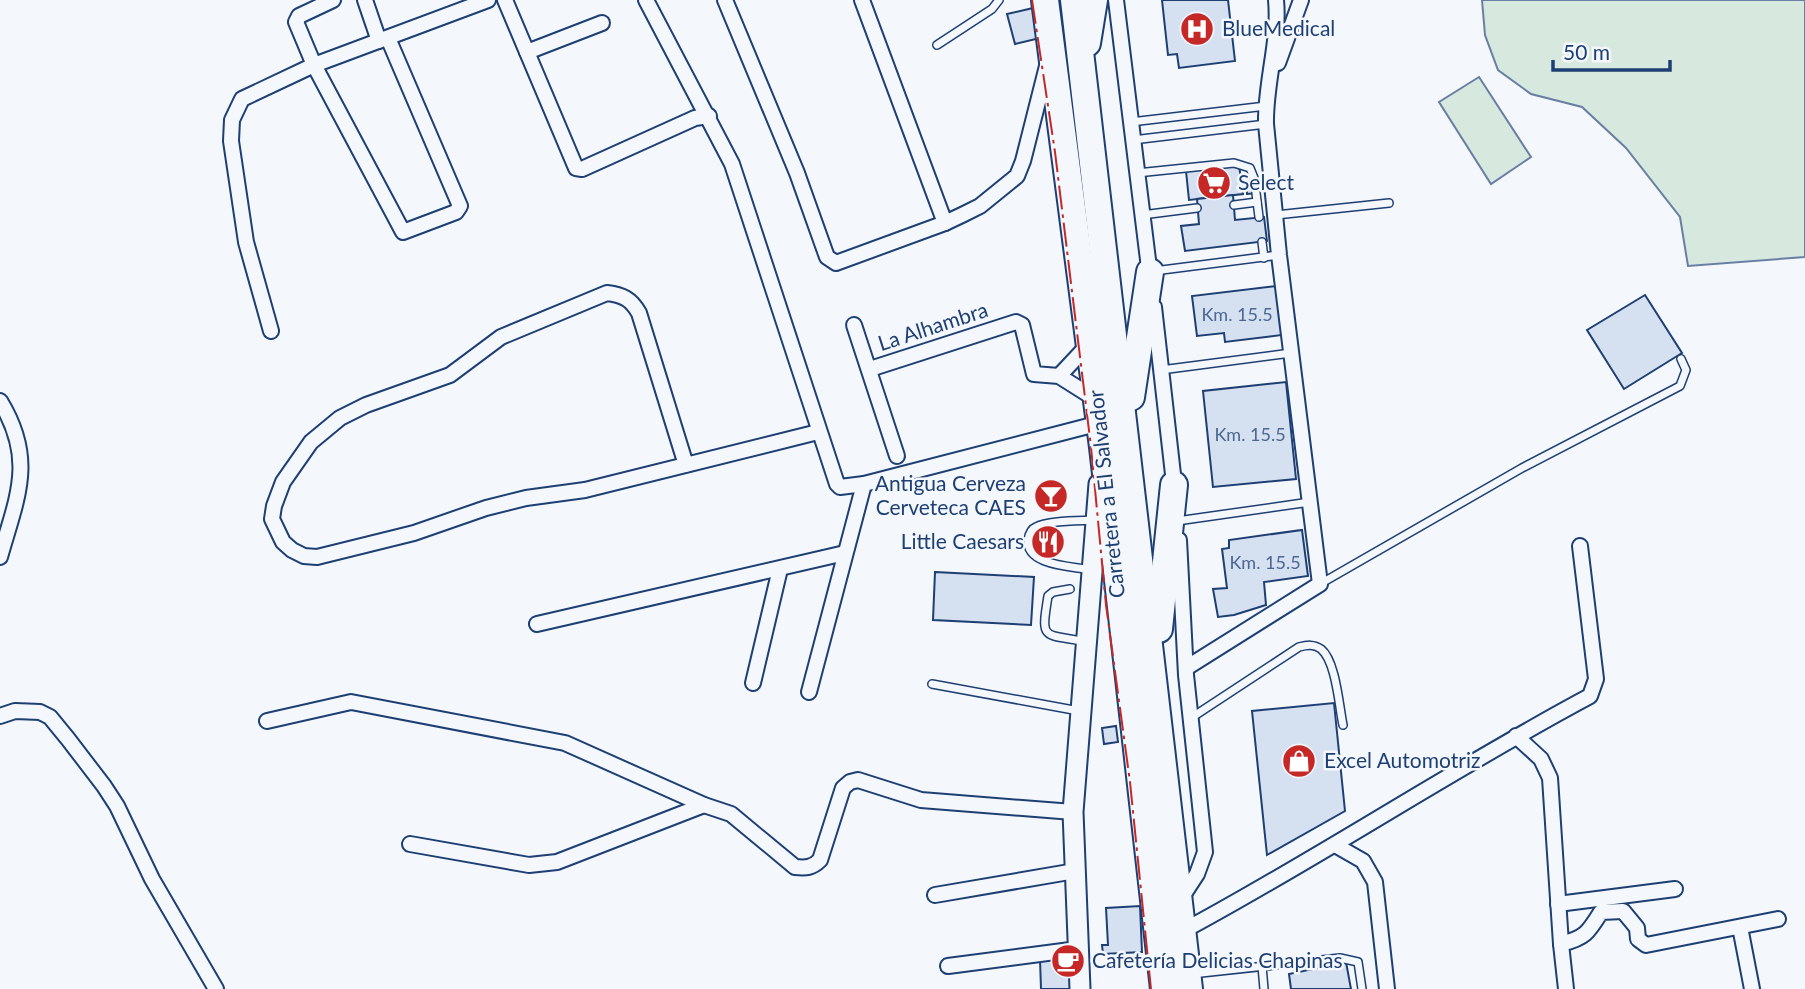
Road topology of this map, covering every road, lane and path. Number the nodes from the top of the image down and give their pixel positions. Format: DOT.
graph roads {
  1 [pos="333,0"];
  2 [pos="365,0"];
  3 [pos="488,0"];
  4 [pos="505,0"];
  5 [pos="646,0"];
  6 [pos="725,0"];
  7 [pos="862,0"];
  8 [pos="999,0"];
  9 [pos="1045,0"];
  10 [pos="1074,0"];
  11 [pos="1094,0"];
  12 [pos="1116,0"];
  13 [pos="1276,0"];
  14 [pos="1301,0"];
  15 [pos="602,23"];
  16 [pos="384,39"];
  17 [pos="937,45"];
  18 [pos="527,52"];
  19 [pos="314,65"];
  20 [pos="1083,69"];
  21 [pos="1271,80"];
  22 [pos="1266,106"];
  23 [pos="1048,107"];
  24 [pos="709,116"];
  25 [pos="1130,122"];
  26 [pos="1266,124"];
  27 [pos="1133,141"];
  28 [pos="1137,173"];
  29 [pos="1254,178"];
  30 [pos="1256,193"];
  31 [pos="1257,202"];
  32 [pos="1389,203"];
  33 [pos="1234,205"];
  34 [pos="1197,208"];
  35 [pos="1141,215"];
  36 [pos="1276,215"];
  37 [pos="1259,217"];
  38 [pos="946,223"];
  39 [pos="1262,242"];
  40 [pos="1272,256"];
  41 [pos="1150,272"];
  42 [pos="854,325"];
  43 [pos="271,331"];
  44 [pos="1090,342"];
  45 [pos="1291,353"];
  46 [pos="1681,359"];
  47 [pos="870,369"];
  48 [pos="1161,370"];
  49 [pos="1059,376"];
  50 [pos="0,401"];
  51 [pos="1100,424"];
  52 [pos="1125,430"];
  53 [pos="818,432"];
  54 [pos="897,456"];
  55 [pos="686,465"];
  56 [pos="864,484"];
  57 [pos="1174,485"];
  58 [pos="1310,502"];
  59 [pos="1096,520"];
  60 [pos="1177,522"];
  61 [pos="1580,546"];
  62 [pos="845,553"];
  63 [pos="0,557"];
  64 [pos="780,569"];
  65 [pos="1104,569"];
  66 [pos="1320,584"];
  67 [pos="1070,589"];
  68 [pos="537,624"];
  69 [pos="1086,641"];
  70 [pos="1186,668"];
  71 [pos="1154,673"];
  72 [pos="753,683"];
  73 [pos="932,684"];
  74 [pos="809,692"];
  75 [pos="1080,711"];
  76 [pos="0,716"];
  77 [pos="1191,719"];
  78 [pos="267,721"];
  79 [pos="1343,725"];
  80 [pos="1516,736"];
  81 [pos="704,805"];
  82 [pos="1073,812"];
  83 [pos="410,844"];
  84 [pos="1335,845"];
  85 [pos="1075,871"];
  86 [pos="1675,889"];
  87 [pos="935,895"];
  88 [pos="1179,902"];
  89 [pos="1558,904"];
  90 [pos="1778,919"];
  91 [pos="1740,927"];
  92 [pos="1174,936"];
  93 [pos="1560,944"];
  94 [pos="1078,949"];
  95 [pos="948,966"];
  96 [pos="1262,966"];
  97 [pos="1188,982"];
  98 [pos="216,989"];
  99 [pos="1080,989"];
  100 [pos="1164,989"];
  101 [pos="1264,989"];
  102 [pos="1362,989"];
  103 [pos="1387,989"];
  104 [pos="1566,989"];
  105 [pos="1752,989"];
  1 -- 19 [label="street"];
  2 -- 16 [label="street"];
  3 -- 16 [label="street"];
  4 -- 18 [label="street"];
  5 -- 24 [label="street"];
  6 -- 38 [label="street"];
  7 -- 38 [label="street"];
  8 -- 17 [label="lane"];
  9 -- 23 [label="highway, Carretera a El Salvador"];
  10 -- 20 [label="highway, Carretera a El Salvador"];
  11 -- 20 [label="highway"];
  12 -- 25 [label="street"];
  13 -- 21 [label="street"];
  14 -- 21 [label="street"];
  15 -- 18 [label="street"];
  16 -- 19 [label="street"];
  16 -- 19 [label="street"];
  18 -- 24 [label="street"];
  19 -- 43 [label="street"];
  20 -- 52 [label="highway, Carretera a El Salvador"];
  21 -- 22 [label="street"];
  22 -- 25 [label="lane"];
  22 -- 26 [label="street"];
  23 -- 38 [label="street"];
  23 -- 44 [label="highway, Carretera a El Salvador"];
  24 -- 53 [label="street"];
  25 -- 27 [label="street"];
  26 -- 27 [label="lane"];
  26 -- 36 [label="street"];
  27 -- 28 [label="street"];
  28 -- 29 [label="lane"];
  28 -- 35 [label="street"];
  30 -- 31 [label="lane"];
  31 -- 33 [label="lane"];
  31 -- 37 [label="lane"];
  32 -- 36 [label="lane"];
  34 -- 35 [label="lane"];
  35 -- 41 [label="street"];
  36 -- 40 [label="street"];
  39 -- 40 [label="lane"];
  40 -- 41 [label="lane"];
  40 -- 45 [label="street"];
  41 -- 48 [label="street"];
  41 -- 52 [label="highway"];
  42 -- 47 [label="street"];
  44 -- 49 [label="street"];
  44 -- 51 [label="highway, Carretera a El Salvador"];
  45 -- 48 [label="lane"];
  45 -- 58 [label="street"];
  46 -- 66 [label="lane"];
  47 -- 49 [label="street, La Alhambra"];
  47 -- 54 [label="street, La Alhambra"];
  48 -- 57 [label="street"];
  49 -- 51 [label="street, La Alhambra"];
  50 -- 63 [label="street"];
  51 -- 56 [label="street"];
  51 -- 59 [label="street"];
  51 -- 65 [label="highway, Carretera a El Salvador"];
  52 -- 71 [label="highway, Carretera a El Salvador"];
  53 -- 55 [label="street"];
  53 -- 56 [label="street"];
  55 -- 55 [label="street"];
  56 -- 62 [label="street"];
  57 -- 60 [label="street"];
  57 -- 71 [label="highway"];
  58 -- 60 [label="lane"];
  58 -- 66 [label="street"];
  59 -- 65 [label="street"];
  59 -- 65 [label="lane"];
  60 -- 70 [label="street"];
  61 -- 80 [label="street"];
  62 -- 64 [label="street"];
  62 -- 74 [label="street"];
  64 -- 68 [label="street"];
  64 -- 72 [label="street"];
  65 -- 69 [label="street"];
  65 -- 92 [label="highway, Carretera a El Salvador"];
  66 -- 70 [label="street"];
  67 -- 69 [label="lane"];
  69 -- 75 [label="street"];
  70 -- 77 [label="street"];
  71 -- 88 [label="highway, Carretera a El Salvador"];
  73 -- 75 [label="lane"];
  75 -- 82 [label="street"];
  76 -- 98 [label="street"];
  77 -- 79 [label="lane"];
  77 -- 88 [label="street"];
  78 -- 81 [label="street"];
  80 -- 84 [label="street"];
  80 -- 89 [label="street"];
  81 -- 82 [label="street"];
  81 -- 83 [label="street"];
  82 -- 85 [label="street"];
  84 -- 92 [label="street"];
  84 -- 103 [label="street"];
  85 -- 87 [label="street"];
  85 -- 94 [label="street"];
  86 -- 89 [label="street"];
  88 -- 92 [label="highway, Carretera a El Salvador"];
  89 -- 93 [label="street"];
  90 -- 91 [label="street"];
  91 -- 93 [label="street"];
  91 -- 105 [label="street"];
  92 -- 97 [label="highway, Carretera a El Salvador"];
  92 -- 100 [label="highway, Carretera a El Salvador"];
  93 -- 104 [label="street"];
  94 -- 95 [label="street"];
  94 -- 99 [label="street"];
  96 -- 97 [label="lane"];
  96 -- 101 [label="lane"];
  96 -- 102 [label="lane"];
}
